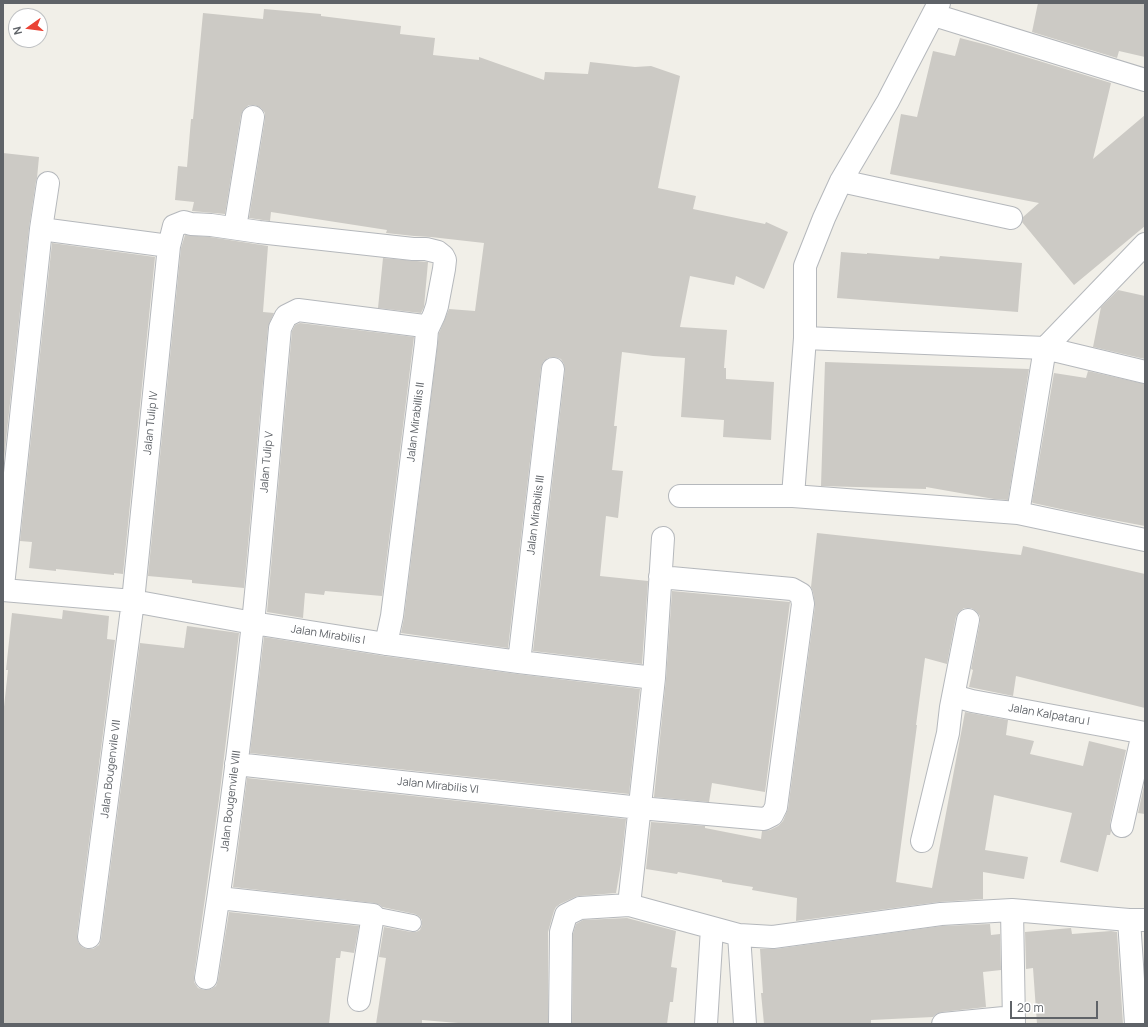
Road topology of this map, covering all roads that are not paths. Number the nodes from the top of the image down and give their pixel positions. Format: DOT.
graph roads {
  1 [pos="936,9"];
  2 [pos="1145,80"];
  3 [pos="253,117"];
  4 [pos="841,182"];
  5 [pos="48,183"];
  6 [pos="1011,218"];
  7 [pos="235,228"];
  8 [pos="41,230"];
  9 [pos="1145,244"];
  10 [pos="169,246"];
  11 [pos="427,330"];
  12 [pos="805,338"];
  13 [pos="1045,348"];
  14 [pos="553,369"];
  15 [pos="1145,372"];
  16 [pos="680,496"];
  17 [pos="793,496"];
  18 [pos="1018,513"];
  19 [pos="662,538"];
  20 [pos="1145,540"];
  21 [pos="660,577"];
  22 [pos="3,586"];
  23 [pos="3,590"];
  24 [pos="133,601"];
  25 [pos="968,620"];
  26 [pos="253,623"];
  27 [pos="386,644"];
  28 [pos="519,662"];
  29 [pos="654,678"];
  30 [pos="954,696"];
  31 [pos="1144,733"];
  32 [pos="236,764"];
  33 [pos="640,808"];
  34 [pos="1122,826"];
  35 [pos="922,841"];
  36 [pos="219,898"];
  37 [pos="629,905"];
  38 [pos="1012,910"];
  39 [pos="373,915"];
  40 [pos="1137,920"];
  41 [pos="413,922"];
  42 [pos="712,928"];
  43 [pos="739,935"];
  44 [pos="89,937"];
  45 [pos="206,978"];
  46 [pos="359,1000"];
  47 [pos="1014,1021"];
  48 [pos="560,1024"];
  49 [pos="706,1024"];
  50 [pos="745,1024"];
  51 [pos="943,1024"];
  52 [pos="1136,1024"];
  1 -- 2 [label="street"];
  1 -- 4 [label="street"];
  3 -- 7 [label="street"];
  4 -- 6 [label="street"];
  4 -- 12 [label="street"];
  5 -- 8 [label="street"];
  7 -- 10 [label="street, Jalan Tulip IV"];
  7 -- 11 [label="street, Jalan Mirabillis II"];
  8 -- 10 [label="street"];
  8 -- 22 [label="street"];
  9 -- 13 [label="street"];
  10 -- 24 [label="street, Jalan Tulip IV"];
  11 -- 26 [label="street, Jalan Tulip V"];
  11 -- 27 [label="street, Jalan Mirabillis II"];
  12 -- 13 [label="street"];
  12 -- 17 [label="street"];
  13 -- 15 [label="street"];
  13 -- 18 [label="street"];
  14 -- 28 [label="street, Jalan Mirabilis III"];
  16 -- 17 [label="street"];
  17 -- 18 [label="street"];
  18 -- 20 [label="street"];
  19 -- 21 [label="street"];
  21 -- 29 [label="street"];
  21 -- 33 [label="street, Jalan Mirabilis VI"];
  23 -- 24 [label="street, Jalan Mirabilis I"];
  24 -- 26 [label="street, Jalan Mirabilis I"];
  24 -- 44 [label="street, Jalan Bougenvile VII"];
  25 -- 30 [label="street"];
  26 -- 27 [label="street, Jalan Mirabilis I"];
  26 -- 32 [label="street, Jalan Bougenvile VIII"];
  27 -- 28 [label="street, Jalan Mirabilis I"];
  28 -- 29 [label="street, Jalan Mirabilis I"];
  29 -- 33 [label="street"];
  30 -- 31 [label="street, Jalan Kalpataru I"];
  30 -- 35 [label="street"];
  31 -- 34 [label="street"];
  32 -- 33 [label="street, Jalan Mirabilis VI"];
  32 -- 36 [label="street, Jalan Bougenvile VIII"];
  33 -- 37 [label="street"];
  36 -- 39 [label="street"];
  36 -- 45 [label="street, Jalan Bougenvile VIII"];
  37 -- 42 [label="street"];
  37 -- 48 [label="street"];
  38 -- 40 [label="street"];
  38 -- 43 [label="street"];
  38 -- 47 [label="street"];
  39 -- 41 [label="lane"];
  39 -- 46 [label="street"];
  40 -- 52 [label="street"];
  42 -- 43 [label="street"];
  42 -- 49 [label="street"];
  43 -- 50 [label="street"];
  47 -- 51 [label="street"];
}
